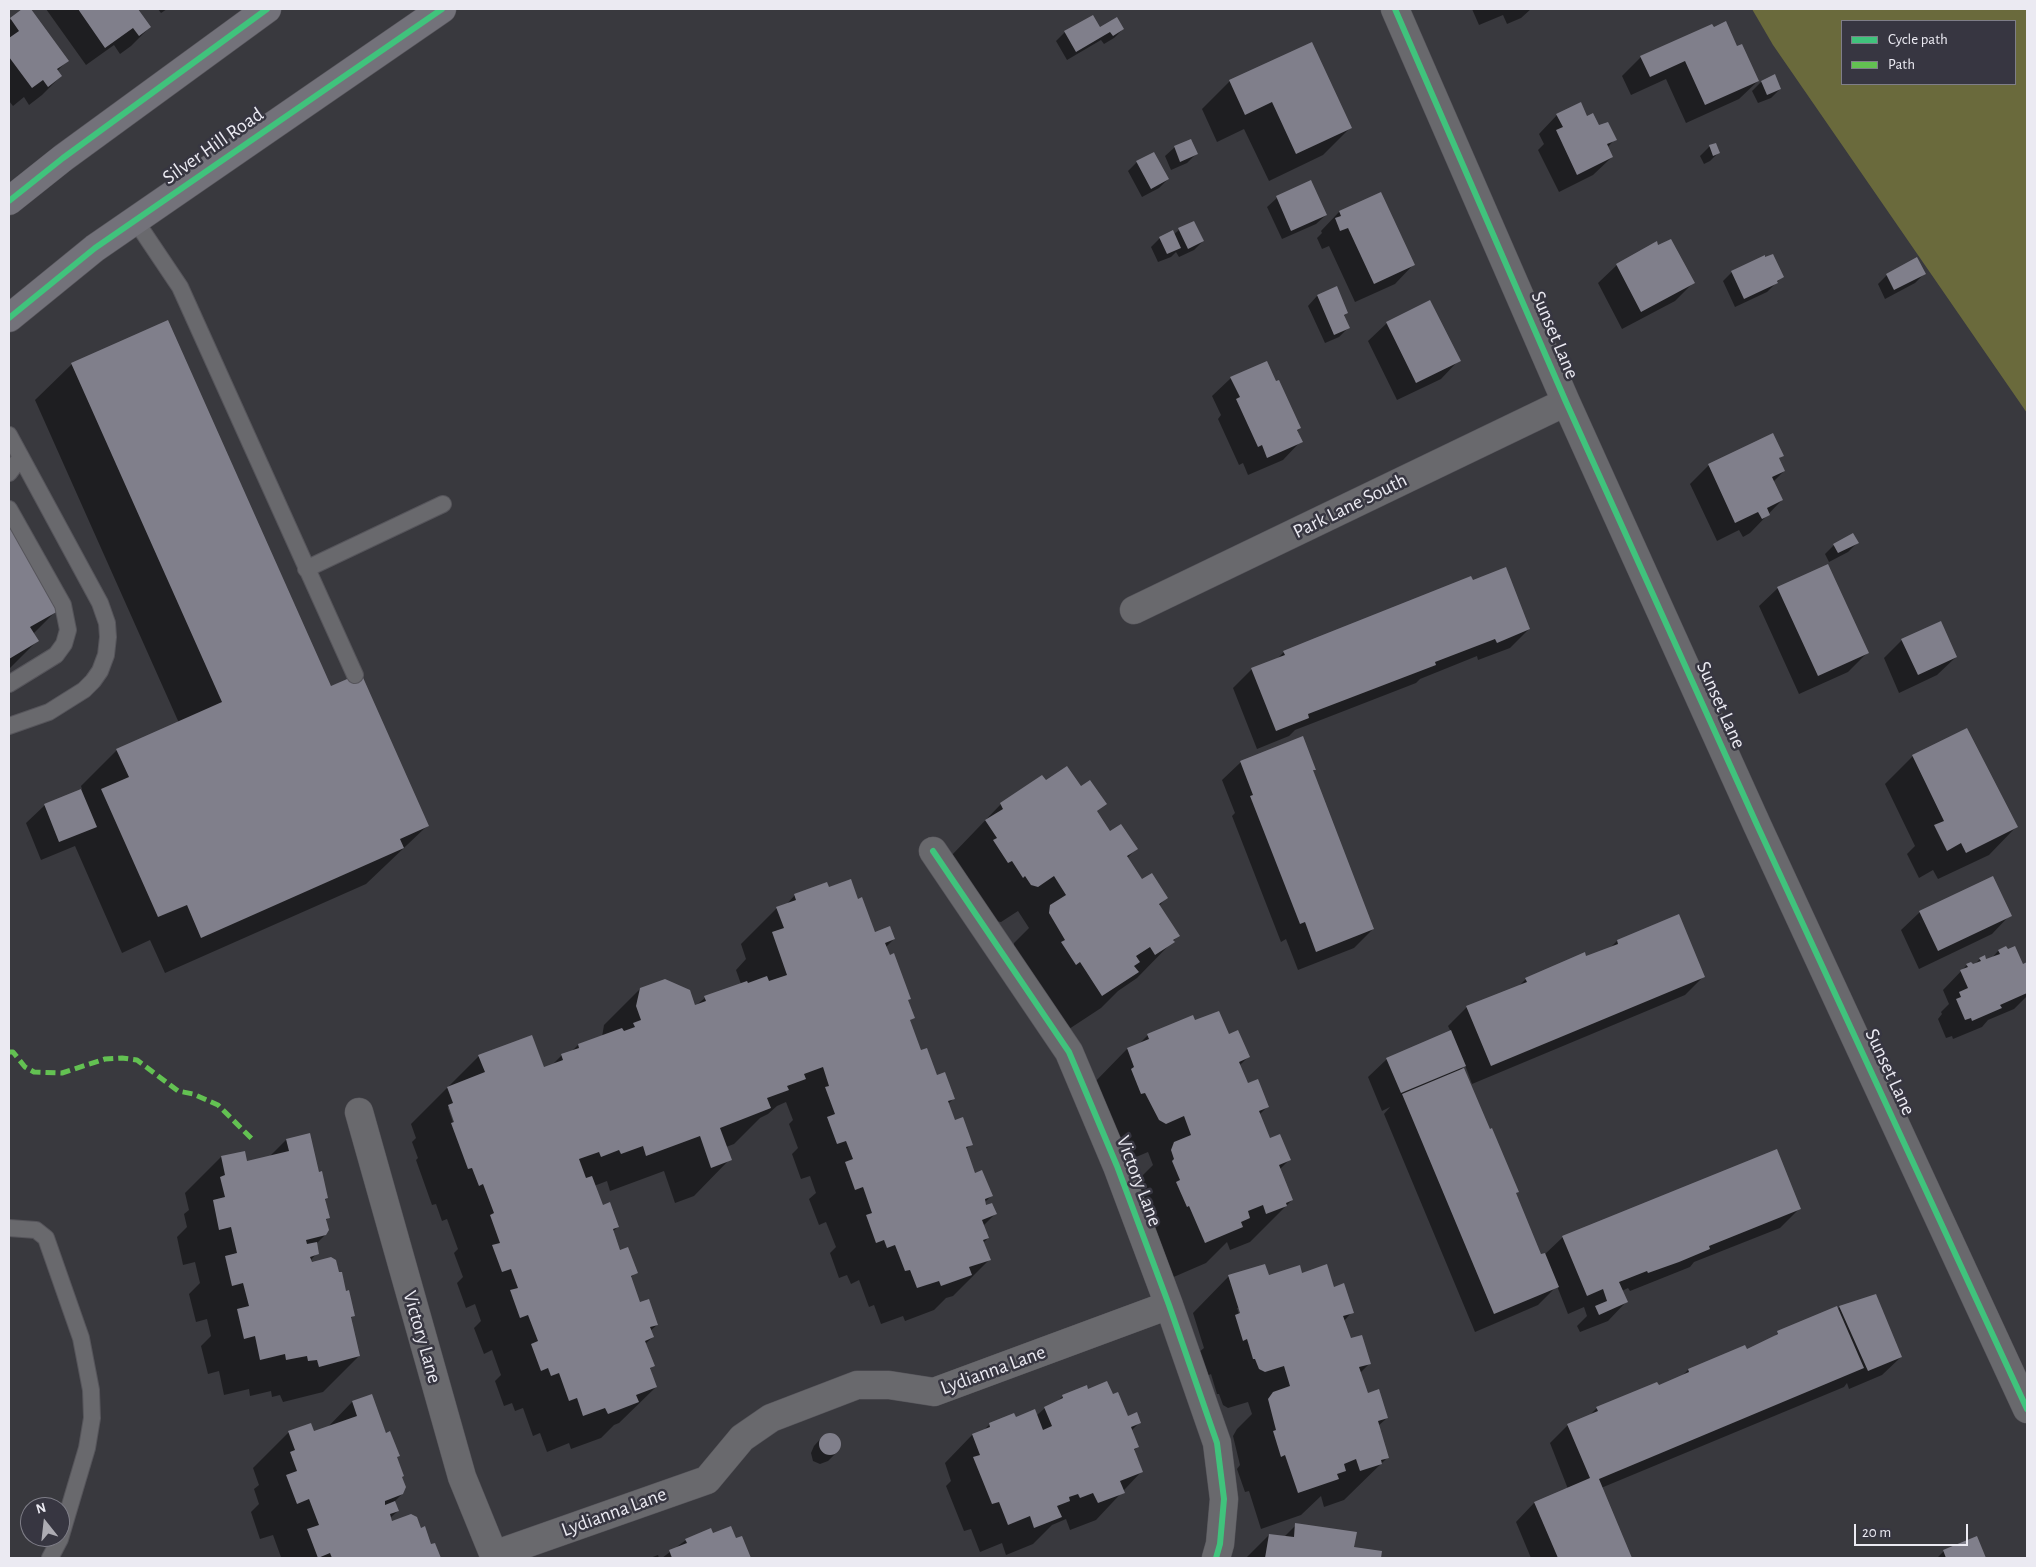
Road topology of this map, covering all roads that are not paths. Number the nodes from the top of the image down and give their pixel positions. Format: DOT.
graph roads {
  1 [pos="267,9"];
  2 [pos="442,9"];
  3 [pos="1395,9"];
  4 [pos="9,201"];
  5 [pos="135,220"];
  6 [pos="9,318"];
  7 [pos="1566,402"];
  8 [pos="9,435"];
  9 [pos="21,457"];
  10 [pos="9,473"];
  11 [pos="443,504"];
  12 [pos="9,509"];
  13 [pos="306,569"];
  14 [pos="1134,610"];
  15 [pos="354,675"];
  16 [pos="9,684"];
  17 [pos="9,726"];
  18 [pos="933,851"];
  19 [pos="359,1112"];
  20 [pos="9,1228"];
  21 [pos="1169,1305"];
  22 [pos="2027,1409"];
  23 [pos="495,1557"];
  24 [pos="50,1558"];
  25 [pos="1216,1558"];
  1 -- 4 [label="main road"];
  2 -- 5 [label="main road, Silver Hill Road"];
  3 -- 7 [label="street, Sunset Lane"];
  5 -- 6 [label="main road, Silver Hill Road"];
  5 -- 13 [label="lane"];
  7 -- 14 [label="street, Park Lane South"];
  7 -- 22 [label="street, Sunset Lane"];
  8 -- 9 [label="lane"];
  9 -- 10 [label="lane"];
  9 -- 17 [label="lane"];
  11 -- 13 [label="lane"];
  12 -- 16 [label="lane"];
  13 -- 15 [label="lane"];
  18 -- 21 [label="street, Victory Lane"];
  19 -- 23 [label="street, Victory Lane"];
  20 -- 24 [label="lane"];
  21 -- 23 [label="street, Lydianna Lane"];
  21 -- 25 [label="street, Victory Lane"];
}
